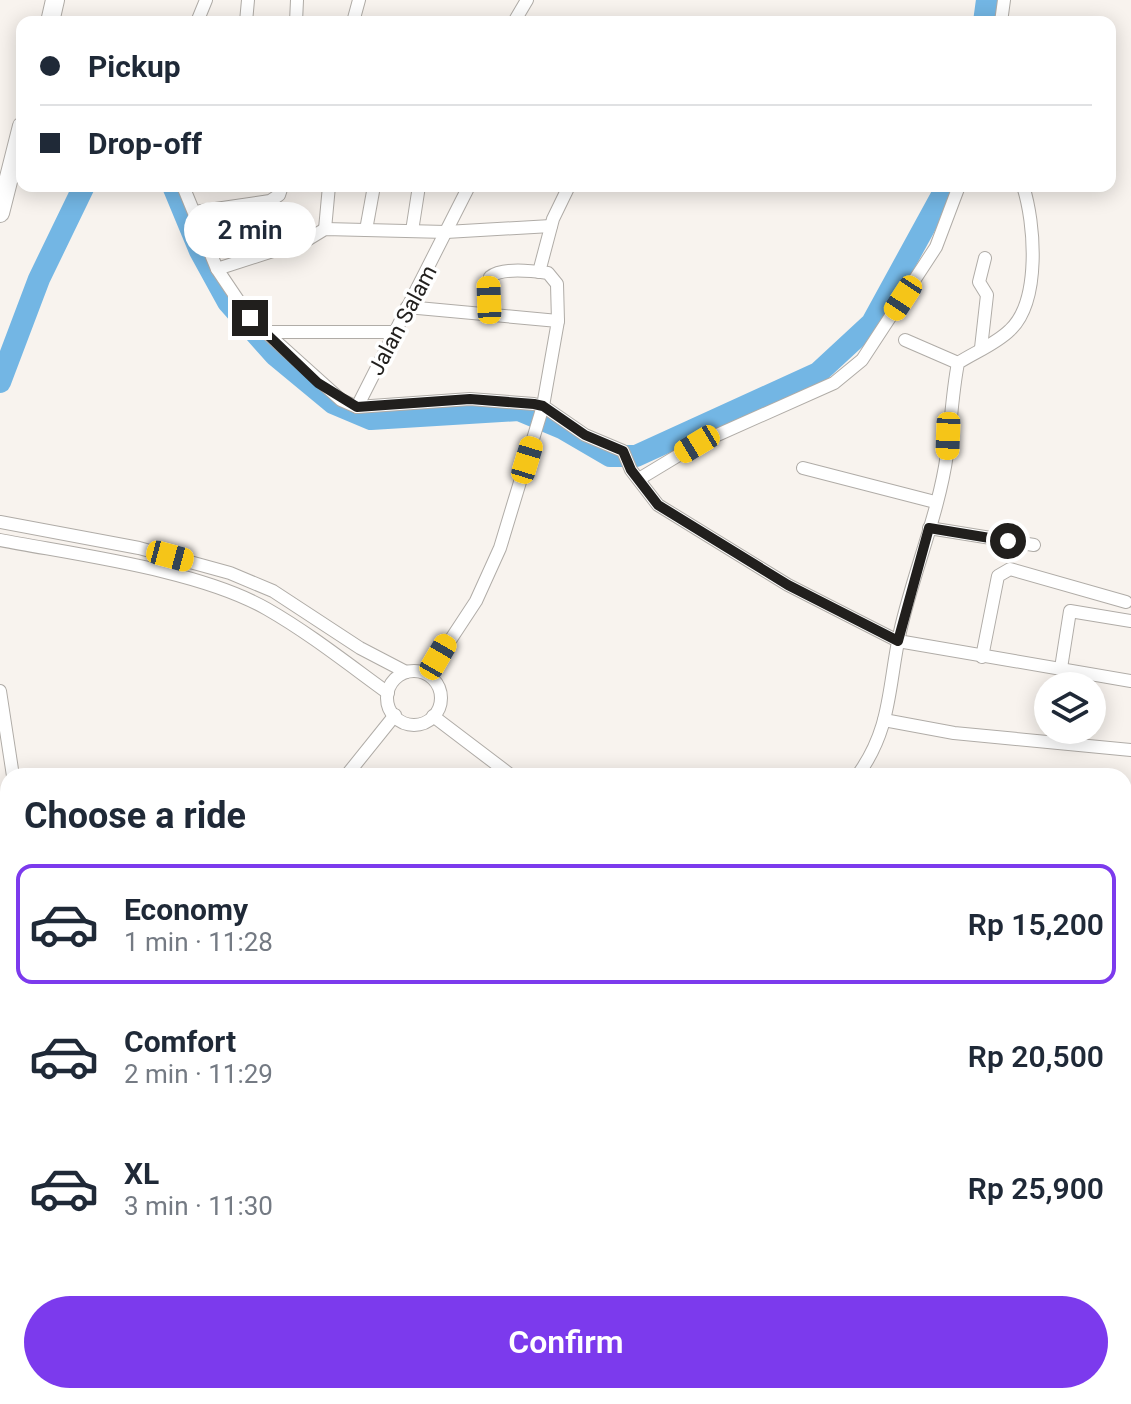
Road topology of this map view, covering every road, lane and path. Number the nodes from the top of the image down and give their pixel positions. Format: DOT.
graph roads {
  1 [pos="16,150"];
  2 [pos="186,192"];
  3 [pos="280,192"];
  4 [pos="328,192"];
  5 [pos="373,192"];
  6 [pos="418,192"];
  7 [pos="466,192"];
  8 [pos="566,192"];
  9 [pos="957,192"];
  10 [pos="1024,192"];
  11 [pos="195,212"];
  12 [pos="0,213"];
  13 [pos="551,226"];
  14 [pos="325,229"];
  15 [pos="366,230"];
  16 [pos="412,231"];
  17 [pos="446,232"];
  18 [pos="985,258"];
  19 [pos="217,269"];
  20 [pos="539,272"];
  21 [pos="407,307"];
  22 [pos="490,317"];
  23 [pos="558,321"];
  24 [pos="266,332"];
  25 [pos="392,332"];
  26 [pos="905,340"];
  27 [pos="981,348"];
  28 [pos="958,363"];
  29 [pos="357,407"];
  30 [pos="542,408"];
  31 [pos="803,468"];
  32 [pos="635,475"];
  33 [pos="935,502"];
  34 [pos="0,522"];
  35 [pos="929,528"];
  36 [pos="67,534"];
  37 [pos="0,540"];
  38 [pos="1034,545"];
  39 [pos="66,552"];
  40 [pos="1126,602"];
  41 [pos="1131,621"];
  42 [pos="898,641"];
  43 [pos="982,657"];
  44 [pos="1061,668"];
  45 [pos="406,672"];
  46 [pos="428,674"];
  47 [pos="1131,681"];
  48 [pos="0,691"];
  49 [pos="388,693"];
  50 [pos="395,715"];
  51 [pos="433,716"];
  52 [pos="884,720"];
  53 [pos="1131,750"];
  54 [pos="12,768"];
  55 [pos="352,768"];
  56 [pos="501,768"];
  57 [pos="863,768"];
  1 -- 12 [label="highway"];
  2 -- 11 [label="street"];
  3 -- 11 [label="street"];
  4 -- 14 [label="street"];
  5 -- 15 [label="street"];
  6 -- 16 [label="street"];
  7 -- 17 [label="street, Jalan Salam"];
  8 -- 13 [label="street"];
  9 -- 32 [label="street"];
  10 -- 27 [label="street"];
  11 -- 19 [label="street"];
  13 -- 17 [label="street"];
  13 -- 20 [label="street"];
  14 -- 15 [label="street"];
  14 -- 19 [label="street"];
  15 -- 16 [label="street"];
  16 -- 17 [label="street"];
  17 -- 21 [label="street, Jalan Salam"];
  18 -- 27 [label="street"];
  19 -- 24 [label="street"];
  20 -- 22 [label="street"];
  20 -- 23 [label="street"];
  21 -- 22 [label="street"];
  21 -- 25 [label="street, Jalan Salam"];
  22 -- 23 [label="street"];
  23 -- 30 [label="street"];
  24 -- 25 [label="street"];
  24 -- 29 [label="street"];
  25 -- 29 [label="street, Jalan Salam"];
  26 -- 28 [label="street"];
  27 -- 28 [label="street"];
  28 -- 33 [label="street"];
  29 -- 30 [label="street"];
  30 -- 32 [label="street"];
  30 -- 46 [label="street"];
  31 -- 33 [label="street"];
  32 -- 42 [label="street"];
  33 -- 35 [label="street"];
  34 -- 36 [label="street"];
  35 -- 38 [label="street"];
  35 -- 42 [label="street"];
  36 -- 39 [label="street"];
  36 -- 45 [label="street"];
  37 -- 39 [label="street"];
  39 -- 49 [label="street"];
  40 -- 43 [label="street"];
  41 -- 44 [label="street"];
  42 -- 43 [label="street"];
  42 -- 52 [label="street"];
  43 -- 44 [label="street"];
  44 -- 47 [label="street"];
  45 -- 46 [label="street"];
  45 -- 49 [label="street"];
  46 -- 51 [label="street"];
  48 -- 54 [label="street"];
  49 -- 50 [label="street"];
  50 -- 51 [label="street"];
  50 -- 55 [label="street"];
  51 -- 56 [label="street"];
  52 -- 53 [label="street"];
  52 -- 57 [label="street"];
}
